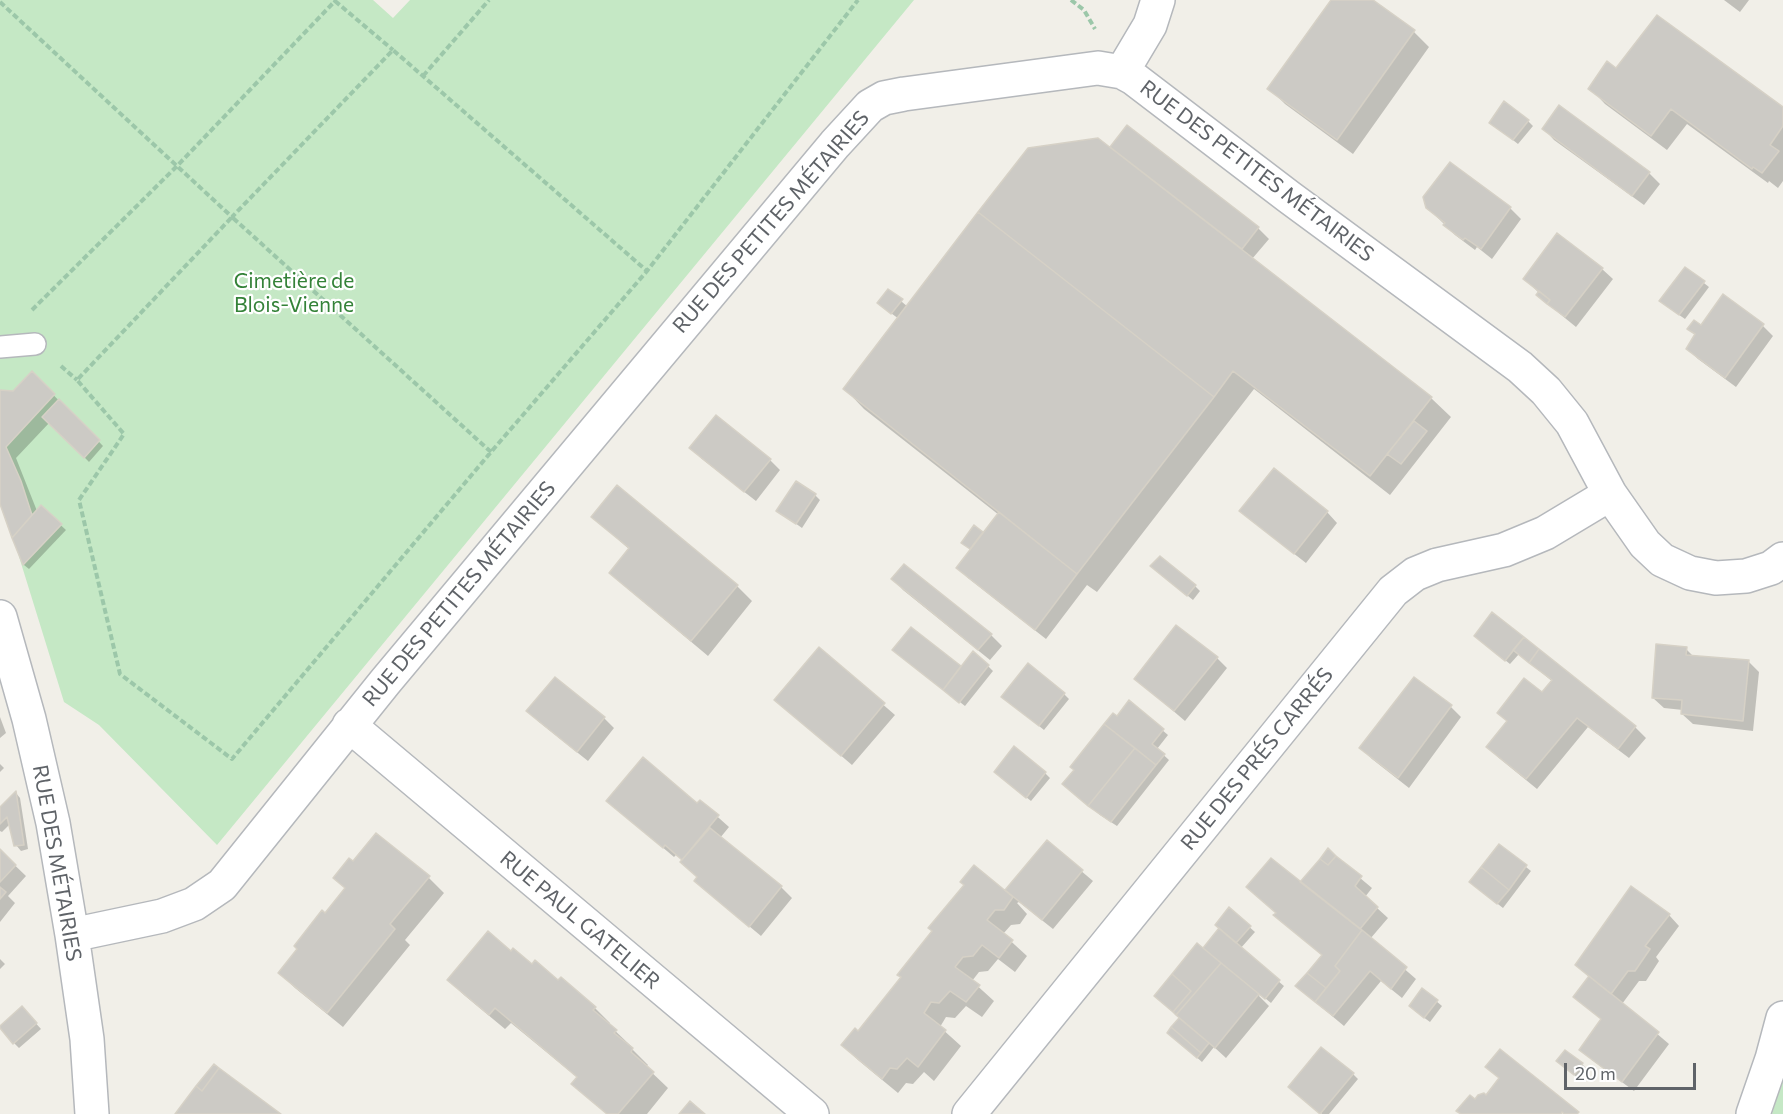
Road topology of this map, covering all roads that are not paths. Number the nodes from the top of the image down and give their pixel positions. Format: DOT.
graph roads {
  1 [pos="1158,0"];
  2 [pos="1122,72"];
  3 [pos="35,344"];
  4 [pos="0,347"];
  5 [pos="1610,494"];
  6 [pos="1783,560"];
  7 [pos="0,617"];
  8 [pos="349,725"];
  9 [pos="72,935"];
  10 [pos="1783,1018"];
  11 [pos="92,1114"];
  12 [pos="812,1114"];
  13 [pos="969,1114"];
  14 [pos="1754,1114"];
  1 -- 2 [label="street"];
  2 -- 5 [label="street, RUE DES PETITES MÉTAIRIES"];
  2 -- 8 [label="street, RUE DES PETITES MÉTAIRIES"];
  3 -- 4 [label="lane"];
  5 -- 6 [label="street, RUE DES PETITES MÉTAIRIES"];
  5 -- 13 [label="street, RUE DES PRÉS CARRÉS"];
  7 -- 9 [label="street, RUE DES MÉTAIRIES"];
  8 -- 9 [label="street, RUE DES PETITES MÉTAIRIES"];
  8 -- 12 [label="street, RUE PAUL GATELIER"];
  9 -- 11 [label="street, RUE DES MÉTAIRIES"];
  10 -- 14 [label="street"];
}
